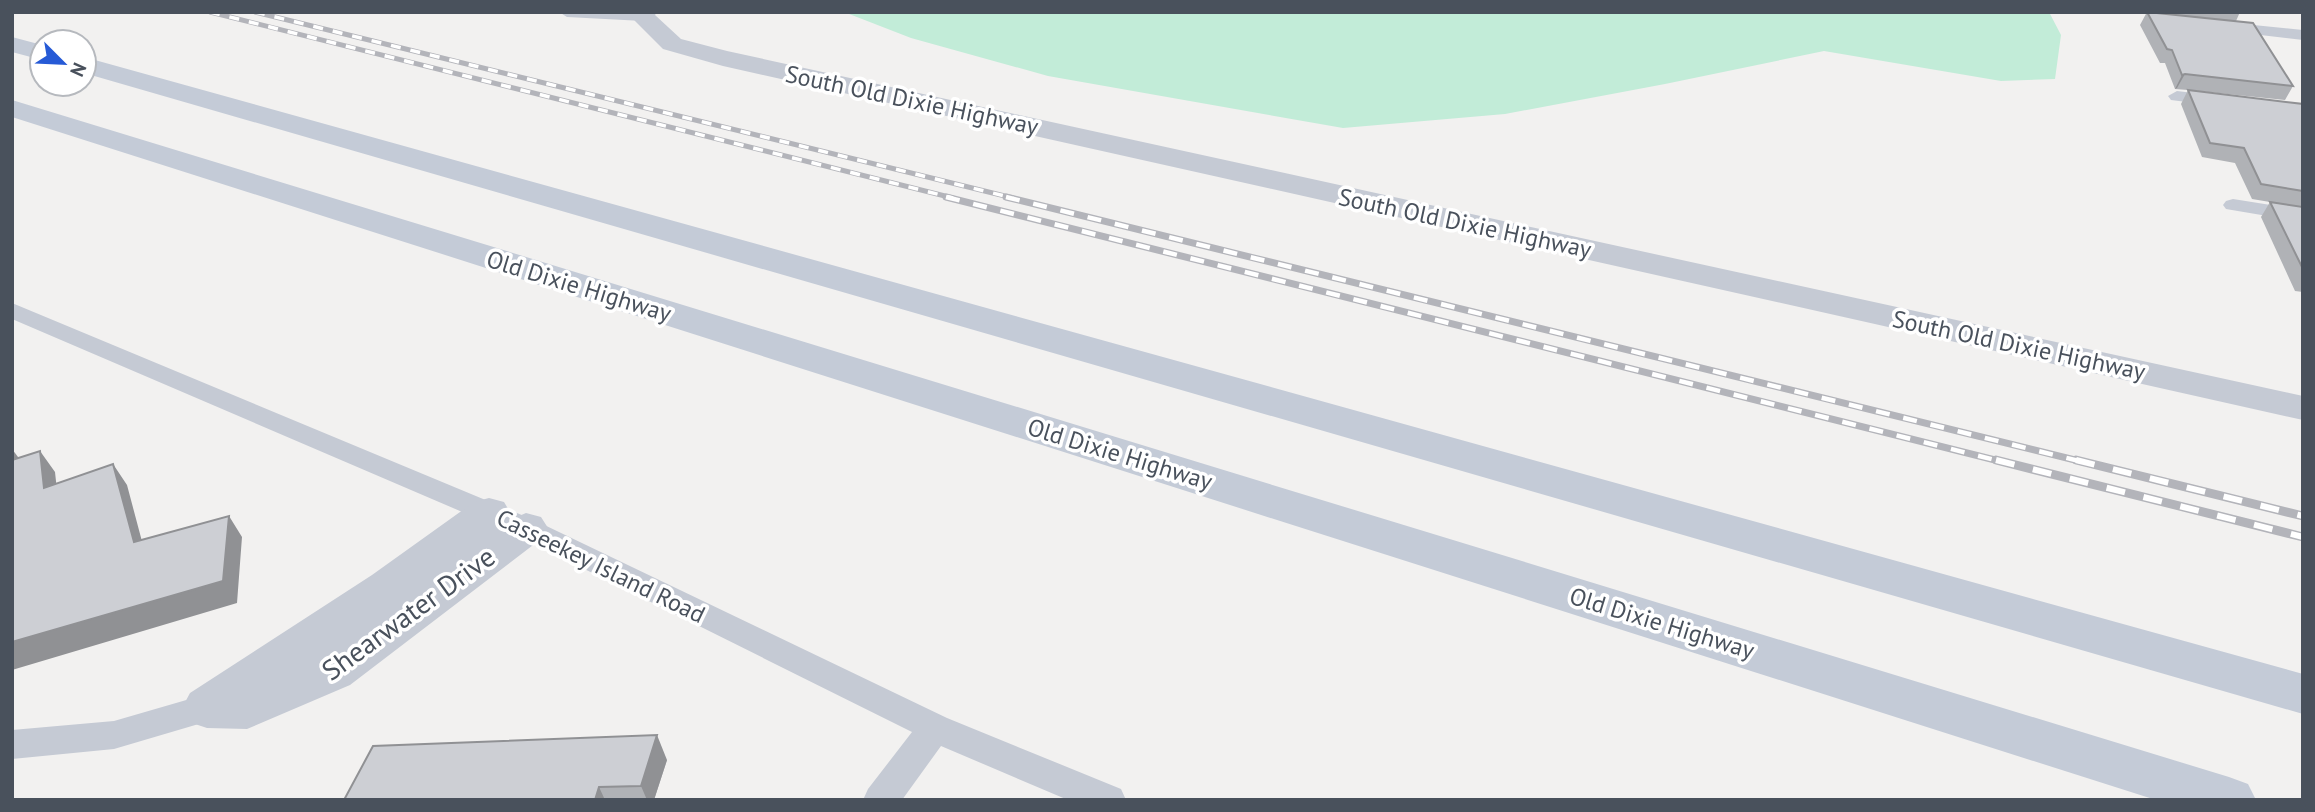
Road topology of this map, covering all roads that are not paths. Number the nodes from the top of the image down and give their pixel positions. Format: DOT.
graph roads {
  1 [pos="567,12"];
  2 [pos="644,14"];
  3 [pos="2208,25"];
  4 [pos="2301,26"];
  5 [pos="98,69"];
  6 [pos="2177,96"];
  7 [pos="2240,104"];
  8 [pos="12,108"];
  9 [pos="2233,205"];
  10 [pos="2303,216"];
  11 [pos="12,310"];
  12 [pos="2303,408"];
  13 [pos="507,520"];
  14 [pos="2303,694"];
  15 [pos="207,708"];
  16 [pos="935,729"];
  17 [pos="12,745"];
  18 [pos="881,800"];
  19 [pos="1108,800"];
  20 [pos="2229,800"];
  1 -- 2 [label="lane"];
  2 -- 12 [label="street, South Old Dixie Highway"];
  3 -- 4 [label="lane"];
  5 -- 14 [label="main road"];
  6 -- 7 [label="lane"];
  8 -- 20 [label="main road, Old Dixie Highway"];
  9 -- 10 [label="lane"];
  11 -- 13 [label="lane, Casseekey Island Road"];
  13 -- 15 [label="street, Shearwater Drive"];
  13 -- 16 [label="lane, Casseekey Island Road"];
  15 -- 17 [label="lane, Shearwater Drive"];
  16 -- 18 [label="lane"];
  16 -- 19 [label="lane, Casseekey Island Road"];
}
